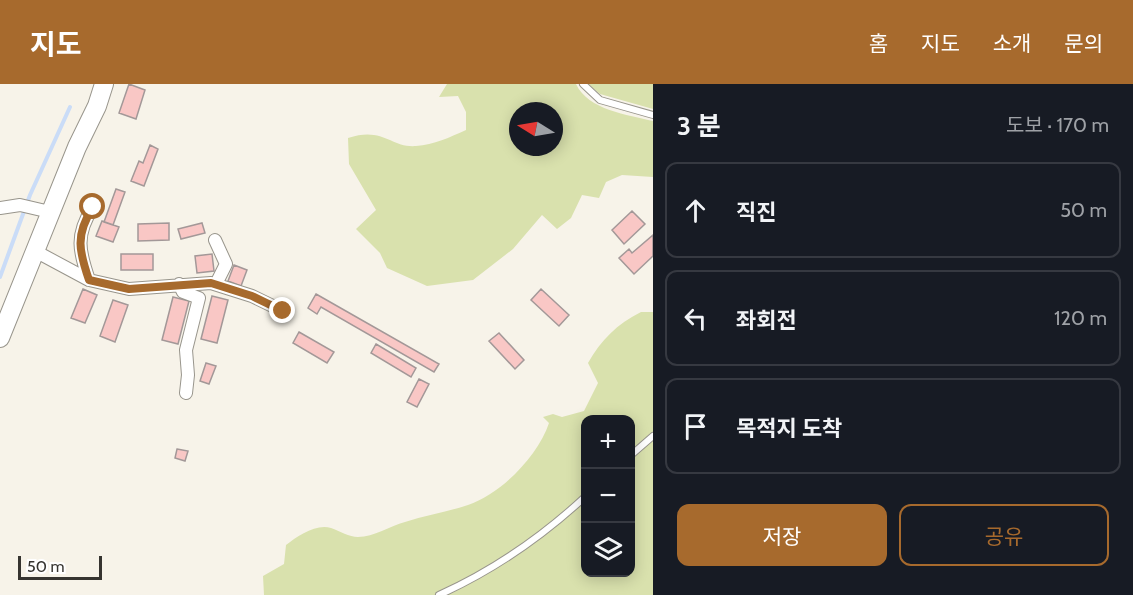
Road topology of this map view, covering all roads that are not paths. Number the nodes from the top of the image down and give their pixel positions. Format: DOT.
graph roads {
  1 [pos="104,84"];
  2 [pos="583,84"];
  3 [pos="653,115"];
  4 [pos="93,207"];
  5 [pos="0,208"];
  6 [pos="50,212"];
  7 [pos="215,240"];
  8 [pos="35,251"];
  9 [pos="89,280"];
  10 [pos="178,284"];
  11 [pos="216,284"];
  12 [pos="283,311"];
  13 [pos="0,338"];
  14 [pos="186,393"];
  15 [pos="653,436"];
  16 [pos="635,452"];
  17 [pos="581,500"];
  18 [pos="439,595"];
  1 -- 6 [label="main road"];
  2 -- 3 [label="lane"];
  4 -- 9 [label="street"];
  5 -- 6 [label="street"];
  6 -- 8 [label="main road"];
  7 -- 11 [label="street"];
  8 -- 9 [label="street"];
  8 -- 13 [label="main road"];
  9 -- 10 [label="street"];
  10 -- 11 [label="street"];
  10 -- 14 [label="street"];
  11 -- 12 [label="street"];
  15 -- 16 [label="lane"];
  17 -- 18 [label="lane"];
}
